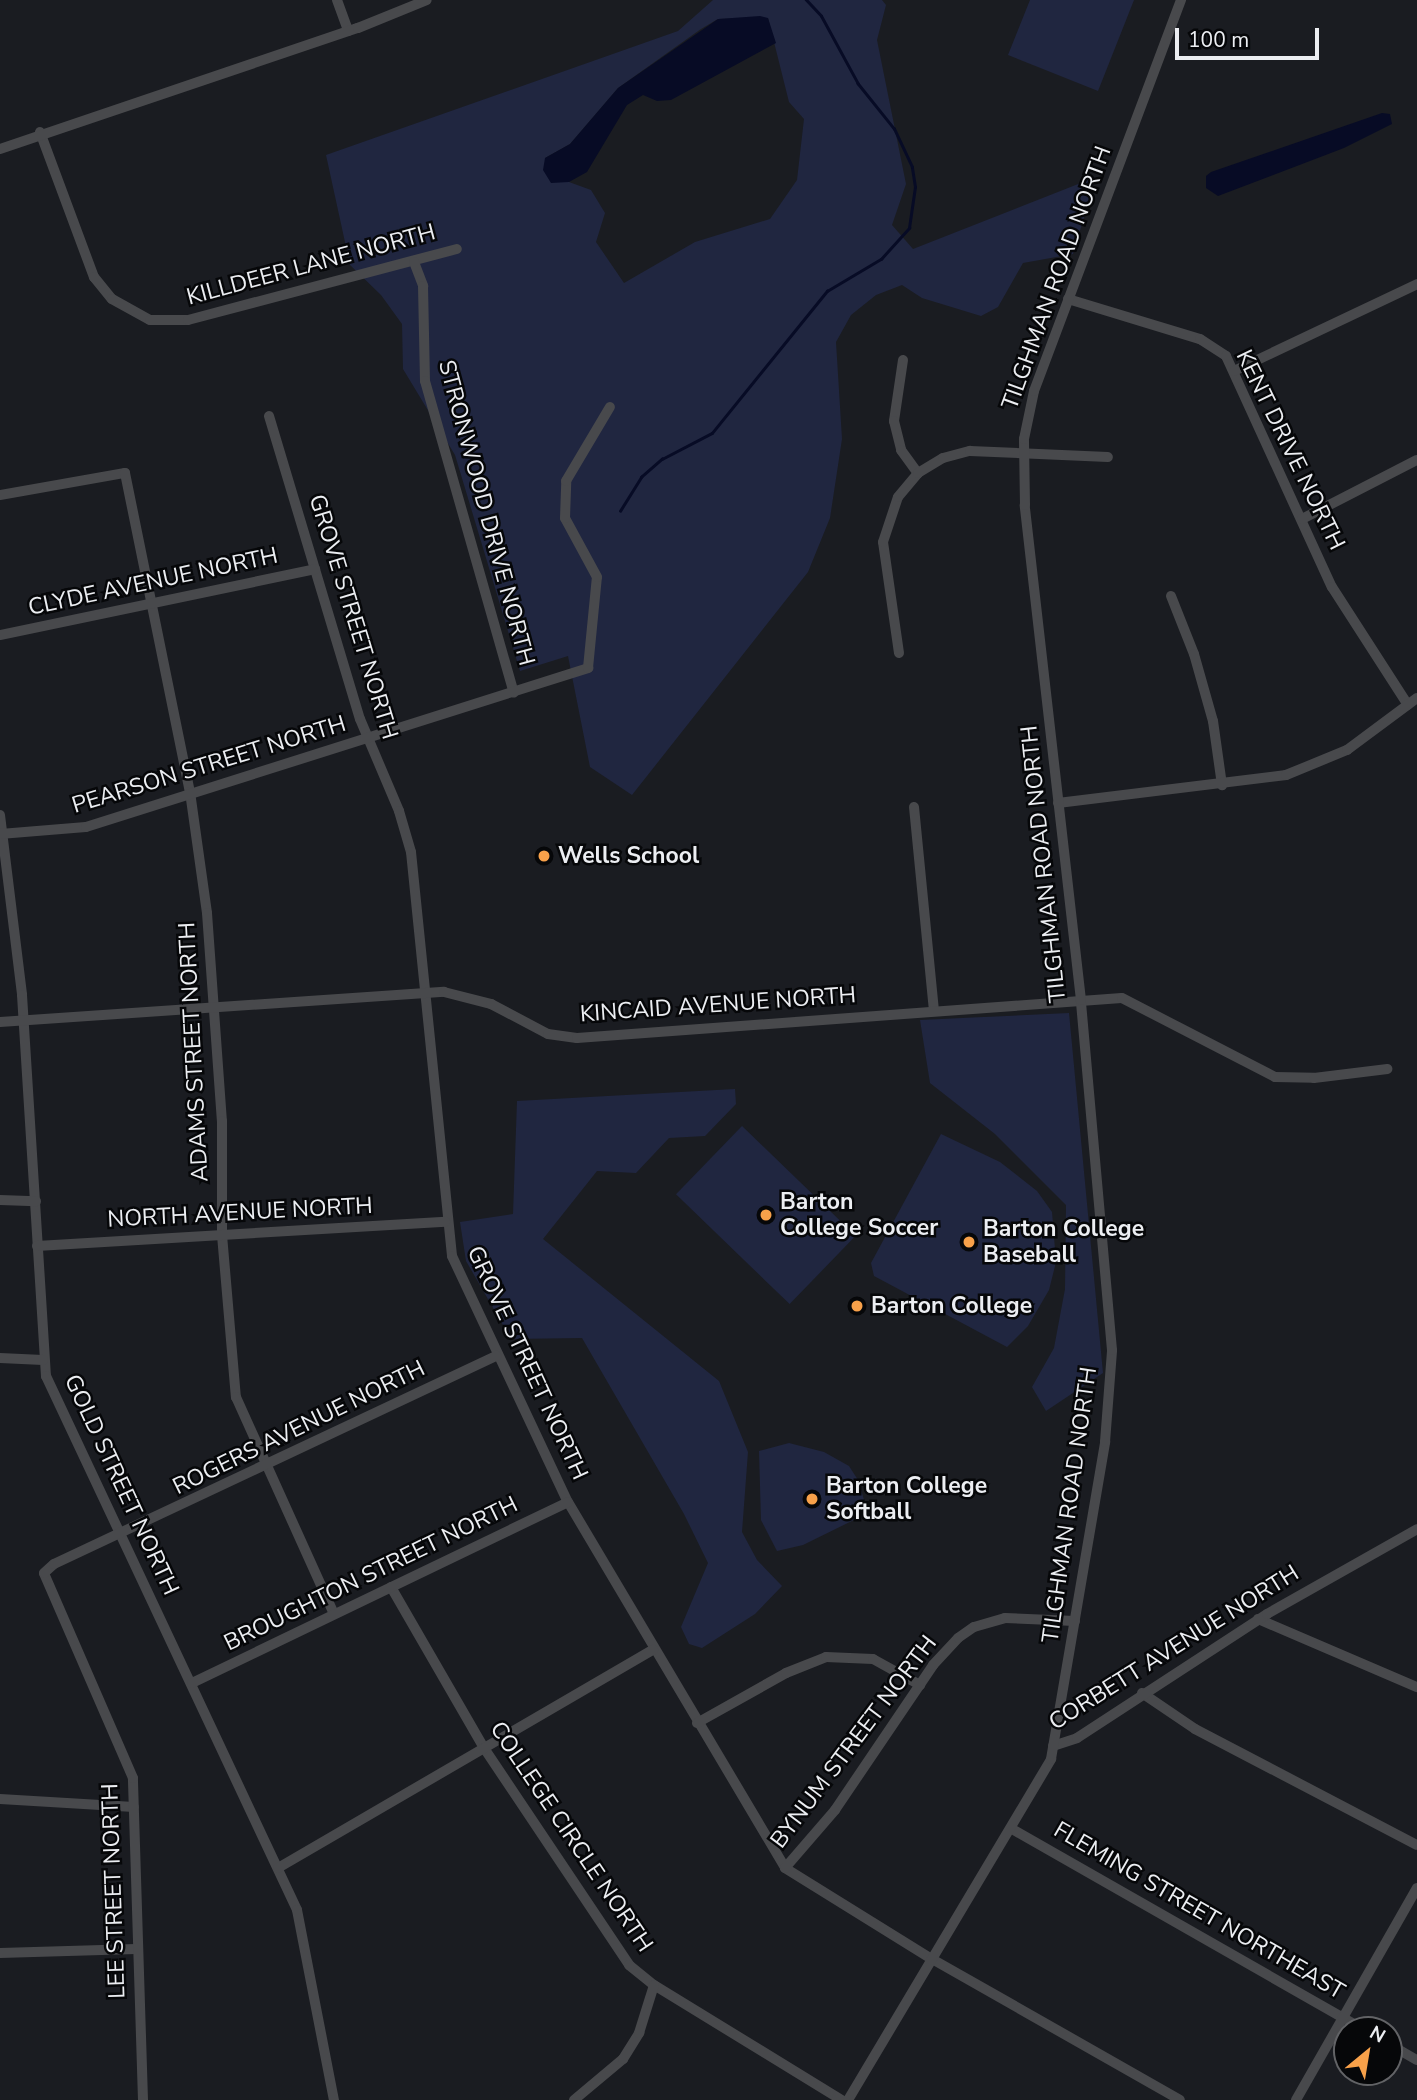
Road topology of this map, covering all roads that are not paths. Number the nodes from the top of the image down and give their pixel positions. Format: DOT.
graph roads {
  1 [pos="337,0"];
  2 [pos="427,0"];
  3 [pos="1181,0"];
  4 [pos="348,31"];
  5 [pos="40,132"];
  6 [pos="0,149"];
  7 [pos="457,249"];
  8 [pos="414,262"];
  9 [pos="1417,284"];
  10 [pos="1068,299"];
  11 [pos="902,360"];
  12 [pos="1234,371"];
  13 [pos="610,407"];
  14 [pos="269,416"];
  15 [pos="1024,452"];
  16 [pos="1108,457"];
  17 [pos="1417,460"];
  18 [pos="918,473"];
  19 [pos="0,495"];
  20 [pos="1302,519"];
  21 [pos="315,569"];
  22 [pos="1171,596"];
  23 [pos="149,604"];
  24 [pos="0,635"];
  25 [pos="899,653"];
  26 [pos="514,693"];
  27 [pos="1412,701"];
  28 [pos="366,738"];
  29 [pos="1222,785"];
  30 [pos="191,792"];
  31 [pos="1058,803"];
  32 [pos="914,807"];
  33 [pos="0,815"];
  34 [pos="2,834"];
  35 [pos="427,992"];
  36 [pos="1081,1000"];
  37 [pos="214,1007"];
  38 [pos="934,1011"];
  39 [pos="24,1021"];
  40 [pos="0,1022"];
  41 [pos="1387,1069"];
  42 [pos="0,1200"];
  43 [pos="36,1201"];
  44 [pos="445,1222"];
  45 [pos="222,1235"];
  46 [pos="37,1246"];
  47 [pos="497,1356"];
  48 [pos="0,1359"];
  49 [pos="43,1360"];
  50 [pos="266,1469"];
  51 [pos="568,1502"];
  52 [pos="1417,1529"];
  53 [pos="122,1535"];
  54 [pos="44,1573"];
  55 [pos="391,1587"];
  56 [pos="334,1614"];
  57 [pos="1258,1619"];
  58 [pos="1076,1621"];
  59 [pos="653,1650"];
  60 [pos="192,1683"];
  61 [pos="920,1685"];
  62 [pos="1417,1687"];
  63 [pos="1142,1692"];
  64 [pos="697,1723"];
  65 [pos="1054,1746"];
  66 [pos="484,1748"];
  67 [pos="0,1799"];
  68 [pos="134,1807"];
  69 [pos="1012,1829"];
  70 [pos="1417,1845"];
  71 [pos="278,1868"];
  72 [pos="785,1868"];
  73 [pos="1417,1888"];
  74 [pos="136,1950"];
  75 [pos="0,1953"];
  76 [pos="932,1959"];
  77 [pos="654,1985"];
  78 [pos="1341,2016"];
  79 [pos="1344,2016"];
  80 [pos="1333,2035"];
  81 [pos="143,2100"];
  82 [pos="334,2100"];
  83 [pos="574,2100"];
  84 [pos="842,2100"];
  85 [pos="848,2100"];
  86 [pos="1180,2100"];
  87 [pos="1296,2100"];
  1 -- 4 [label="street"];
  2 -- 4 [label="street"];
  3 -- 10 [label="street, TILGHMAN ROAD NORTH"];
  4 -- 5 [label="street"];
  5 -- 6 [label="street"];
  5 -- 8 [label="street, KILLDEER LANE NORTH"];
  7 -- 8 [label="street, KILLDEER LANE NORTH"];
  8 -- 26 [label="street, STRONWOOD DRIVE NORTH"];
  9 -- 12 [label="street"];
  10 -- 12 [label="street, KENT DRIVE NORTH"];
  10 -- 15 [label="street, TILGHMAN ROAD NORTH"];
  11 -- 18 [label="street"];
  12 -- 20 [label="street, KENT DRIVE NORTH"];
  13 -- 26 [label="street, PEARSON STREET NORTH"];
  14 -- 21 [label="street, GROVE STREET NORTH"];
  15 -- 16 [label="street"];
  15 -- 18 [label="street"];
  15 -- 31 [label="street, TILGHMAN ROAD NORTH"];
  17 -- 20 [label="street"];
  18 -- 25 [label="street"];
  19 -- 23 [label="street, ADAMS STREET NORTH"];
  20 -- 27 [label="street, KENT DRIVE NORTH"];
  21 -- 23 [label="street, CLYDE AVENUE NORTH"];
  21 -- 28 [label="street, GROVE STREET NORTH"];
  22 -- 29 [label="street"];
  23 -- 24 [label="street, CLYDE AVENUE NORTH"];
  23 -- 30 [label="street, ADAMS STREET NORTH"];
  26 -- 28 [label="street, PEARSON STREET NORTH"];
  27 -- 29 [label="street"];
  28 -- 30 [label="street, PEARSON STREET NORTH"];
  28 -- 35 [label="street, GROVE STREET NORTH"];
  29 -- 31 [label="street"];
  30 -- 34 [label="street, PEARSON STREET NORTH"];
  30 -- 37 [label="street, ADAMS STREET NORTH"];
  31 -- 36 [label="street, TILGHMAN ROAD NORTH"];
  32 -- 38 [label="street"];
  33 -- 34 [label="street, GOLD STREET NORTH"];
  34 -- 39 [label="street, GOLD STREET NORTH"];
  35 -- 37 [label="street, KINCAID AVENUE NORTH"];
  35 -- 38 [label="street, KINCAID AVENUE NORTH"];
  35 -- 44 [label="street, GROVE STREET NORTH"];
  36 -- 38 [label="street, KINCAID AVENUE NORTH"];
  36 -- 41 [label="street, KINCAID AVENUE NORTH"];
  36 -- 58 [label="street, TILGHMAN ROAD NORTH"];
  37 -- 39 [label="street, KINCAID AVENUE NORTH"];
  37 -- 45 [label="street, ADAMS STREET NORTH"];
  39 -- 40 [label="street, KINCAID AVENUE NORTH"];
  39 -- 43 [label="street, GOLD STREET NORTH"];
  42 -- 43 [label="street"];
  43 -- 46 [label="street, GOLD STREET NORTH"];
  44 -- 45 [label="street, NORTH AVENUE NORTH"];
  44 -- 47 [label="street, GROVE STREET NORTH"];
  45 -- 46 [label="street, NORTH AVENUE NORTH"];
  45 -- 50 [label="street, ADAMS STREET NORTH"];
  46 -- 49 [label="street, GOLD STREET NORTH"];
  47 -- 50 [label="street, ROGERS AVENUE NORTH"];
  47 -- 51 [label="street, GROVE STREET NORTH"];
  48 -- 49 [label="street"];
  49 -- 53 [label="street, GOLD STREET NORTH"];
  50 -- 53 [label="street, ROGERS AVENUE NORTH"];
  50 -- 56 [label="street, ADAMS STREET NORTH"];
  51 -- 55 [label="street, BROUGHTON STREET NORTH"];
  51 -- 59 [label="street, GROVE STREET NORTH"];
  52 -- 57 [label="street, CORBETT AVENUE NORTH"];
  53 -- 54 [label="street, ROGERS AVENUE NORTH"];
  53 -- 60 [label="street, GOLD STREET NORTH"];
  54 -- 68 [label="street, LEE STREET NORTH"];
  55 -- 56 [label="street, BROUGHTON STREET NORTH"];
  55 -- 66 [label="street, COLLEGE CIRCLE NORTH"];
  56 -- 60 [label="street, BROUGHTON STREET NORTH"];
  57 -- 62 [label="street"];
  57 -- 63 [label="street, CORBETT AVENUE NORTH"];
  58 -- 61 [label="street, BYNUM STREET NORTH"];
  58 -- 65 [label="street, TILGHMAN ROAD NORTH"];
  59 -- 64 [label="street, GROVE STREET NORTH"];
  59 -- 66 [label="street"];
  60 -- 71 [label="street, GOLD STREET NORTH"];
  61 -- 64 [label="street"];
  61 -- 72 [label="street, BYNUM STREET NORTH"];
  63 -- 65 [label="street, CORBETT AVENUE NORTH"];
  63 -- 70 [label="street"];
  64 -- 72 [label="street, GROVE STREET NORTH"];
  65 -- 69 [label="street, CORBETT AVENUE NORTH"];
  66 -- 71 [label="street"];
  66 -- 77 [label="street, COLLEGE CIRCLE NORTH"];
  67 -- 68 [label="street"];
  68 -- 74 [label="street, LEE STREET NORTH"];
  69 -- 76 [label="street, CORBETT AVENUE NORTH"];
  69 -- 78 [label="street, FLEMING STREET NORTHEAST"];
  71 -- 82 [label="street, GOLD STREET NORTH"];
  72 -- 76 [label="street, GROVE STREET NORTH"];
  73 -- 79 [label="street"];
  74 -- 75 [label="street"];
  74 -- 81 [label="street, LEE STREET NORTH"];
  76 -- 85 [label="street, CORBETT AVENUE NORTH"];
  76 -- 86 [label="street, GROVE STREET NORTH"];
  77 -- 83 [label="street"];
  77 -- 84 [label="street, COLLEGE CIRCLE NORTH"];
  80 -- 87 [label="street"];
}
